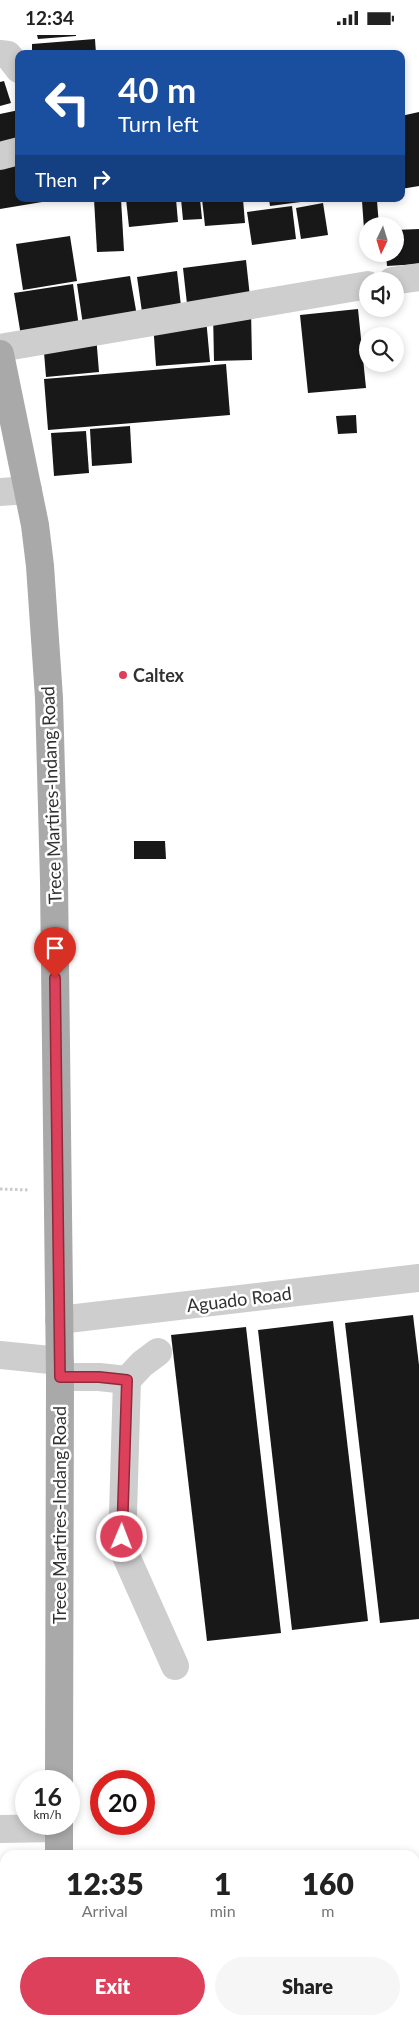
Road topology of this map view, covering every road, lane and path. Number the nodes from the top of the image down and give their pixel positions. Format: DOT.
graph roads {
  1 [pos="0,54"];
  2 [pos="15,64"];
  3 [pos="15,152"];
  4 [pos="0,156"];
  5 [pos="419,277"];
  6 [pos="404,279"];
  7 [pos="359,287"];
  8 [pos="0,348"];
  9 [pos="0,354"];
  10 [pos="28,490"];
  11 [pos="0,492"];
  12 [pos="419,1278"];
  13 [pos="59,1321"];
  14 [pos="158,1352"];
  15 [pos="0,1355"];
  16 [pos="60,1369"];
  17 [pos="127,1380"];
  18 [pos="175,1666"];
  19 [pos="59,1770"];
  20 [pos="15,1828"];
  21 [pos="0,1829"];
  22 [pos="59,1835"];
  23 [pos="59,1850"];
  1 -- 2 [label="street"];
  3 -- 4 [label="street"];
  5 -- 6 [label="street"];
  7 -- 8 [label="street"];
  9 -- 10 [label="main road, Trece Martires-Indang Road"];
  10 -- 11 [label="street"];
  10 -- 13 [label="main road, Trece Martires-Indang Road"];
  12 -- 13 [label="street, Aguado Road"];
  13 -- 16 [label="main road, Trece Martires-Indang Road"];
  14 -- 17 [label="street"];
  15 -- 16 [label="street"];
  16 -- 17 [label="street"];
  16 -- 19 [label="main road, Trece Martires-Indang Road"];
  17 -- 18 [label="street"];
  20 -- 21 [label="street"];
  22 -- 23 [label="main road"];
}
